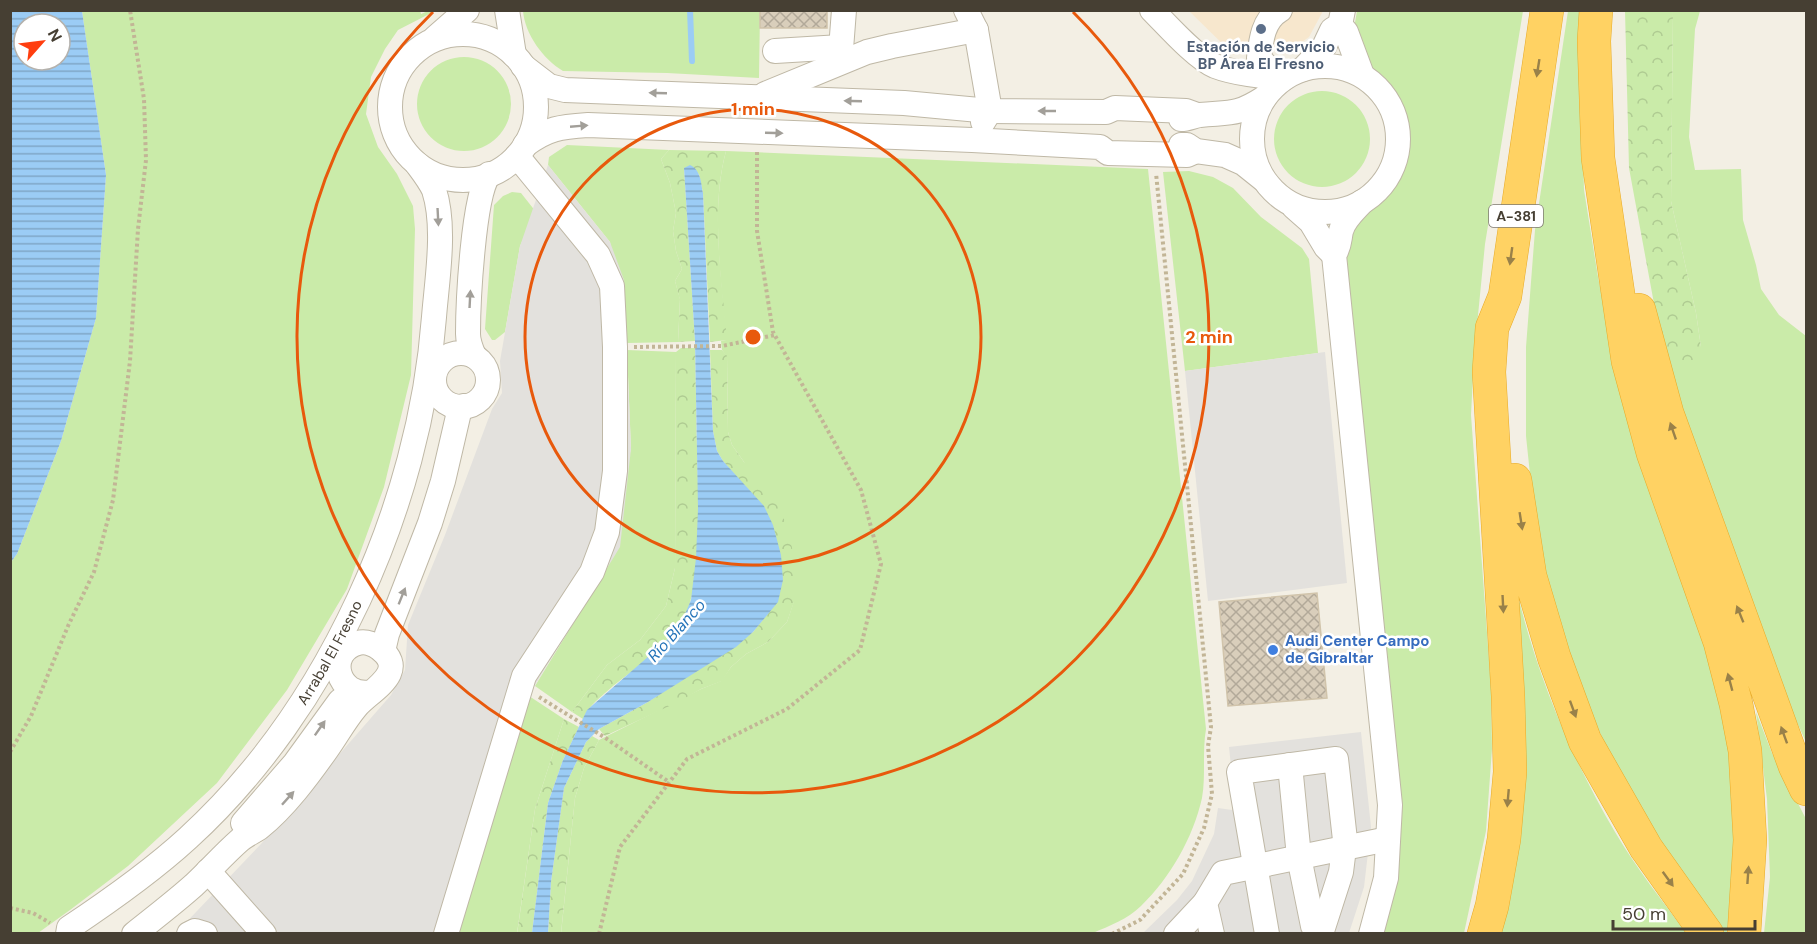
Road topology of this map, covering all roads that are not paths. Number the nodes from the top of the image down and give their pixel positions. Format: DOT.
graph roads {
  1 [pos="467,10"];
  2 [pos="507,10"];
  3 [pos="844,10"];
  4 [pos="1152,10"];
  5 [pos="1172,10"];
  6 [pos="1547,10"];
  7 [pos="1596,10"];
  8 [pos="1611,10"];
  9 [pos="1274,12"];
  10 [pos="1342,18"];
  11 [pos="971,20"];
  12 [pos="431,41"];
  13 [pos="775,51"];
  14 [pos="841,55"];
  15 [pos="518,60"];
  16 [pos="1244,72"];
  17 [pos="1362,75"];
  18 [pos="1278,83"];
  19 [pos="758,97"];
  20 [pos="904,103"];
  21 [pos="990,111"];
  22 [pos="888,138"];
  23 [pos="972,140"];
  24 [pos="1100,147"];
  25 [pos="521,150"];
  26 [pos="1196,151"];
  27 [pos="417,164"];
  28 [pos="489,174"];
  29 [pos="1266,182"];
  30 [pos="1288,202"];
  31 [pos="1362,202"];
  32 [pos="1334,255"];
  33 [pos="1505,296"];
  34 [pos="433,333"];
  35 [pos="474,356"];
  36 [pos="440,365"];
  37 [pos="439,394"];
  38 [pos="464,406"];
  39 [pos="348,648"];
  40 [pos="383,651"];
  41 [pos="355,685"];
  42 [pos="1290,765"];
  43 [pos="1806,789"];
  44 [pos="1389,840"];
  45 [pos="1344,848"];
  46 [pos="1299,857"];
  47 [pos="1255,866"];
  48 [pos="208,871"];
  49 [pos="1204,903"];
  50 [pos="61,931"];
  51 [pos="258,931"];
  52 [pos="80,933"];
  53 [pos="118,933"];
  54 [pos="134,933"];
  55 [pos="189,933"];
  56 [pos="205,933"];
  57 [pos="446,933"];
  58 [pos="1176,933"];
  59 [pos="1212,933"];
  60 [pos="1267,933"];
  61 [pos="1319,933"];
  62 [pos="1371,933"];
  63 [pos="1484,933"];
  64 [pos="1707,933"];
  65 [pos="1744,933"];
  1 -- 12 [label="street"];
  2 -- 15 [label="street"];
  3 -- 14 [label="street"];
  4 -- 16 [label="street"];
  5 -- 16 [label="street"];
  6 -- 33 [label="highway, A-381, one-way"];
  65 -- 7 [label="highway, one-way"];
  43 -- 8 [label="highway, one-way"];
  9 -- 18 [label="street"];
  10 -- 17 [label="street"];
  10 -- 18 [label="street"];
  11 -- 14 [label="street"];
  11 -- 21 [label="street"];
  12 -- 15 [label="street"];
  12 -- 27 [label="street"];
  13 -- 14 [label="street"];
  14 -- 19 [label="street"];
  19 -- 15 [label="street, one-way"];
  15 -- 25 [label="street"];
  16 -- 18 [label="street"];
  17 -- 18 [label="street"];
  17 -- 31 [label="street"];
  18 -- 21 [label="street, one-way"];
  18 -- 29 [label="street"];
  20 -- 19 [label="street, one-way"];
  20 -- 21 [label="street"];
  20 -- 22 [label="street"];
  21 -- 23 [label="street"];
  22 -- 23 [label="street"];
  25 -- 22 [label="street, one-way"];
  23 -- 24 [label="street"];
  24 -- 26 [label="street"];
  24 -- 26 [label="street"];
  25 -- 28 [label="street"];
  25 -- 57 [label="street"];
  26 -- 29 [label="street"];
  27 -- 28 [label="street"];
  27 -- 34 [label="street, Arrabal El Fresno, one-way"];
  35 -- 28 [label="street, one-way"];
  29 -- 30 [label="street"];
  30 -- 31 [label="street"];
  30 -- 32 [label="street"];
  31 -- 32 [label="street"];
  32 -- 44 [label="street"];
  33 -- 63 [label="highway, one-way"];
  33 -- 64 [label="highway, one-way"];
  34 -- 36 [label="street, Arrabal El Fresno"];
  34 -- 50 [label="street, Arrabal El Fresno"];
  35 -- 36 [label="street"];
  35 -- 38 [label="street"];
  36 -- 37 [label="street"];
  37 -- 38 [label="street"];
  37 -- 39 [label="street, Arrabal El Fresno"];
  40 -- 38 [label="street, Arrabal El Fresno, one-way"];
  39 -- 40 [label="street, Arrabal El Fresno"];
  39 -- 41 [label="street, Arrabal El Fresno"];
  40 -- 41 [label="street, Arrabal El Fresno"];
  48 -- 41 [label="street, Arrabal El Fresno, one-way"];
  41 -- 52 [label="street"];
  53 -- 41 [label="street, Arrabal El Fresno, one-way"];
  42 -- 45 [label="street"];
  42 -- 46 [label="street"];
  42 -- 47 [label="street"];
  44 -- 45 [label="street"];
  44 -- 62 [label="street"];
  45 -- 46 [label="street"];
  45 -- 61 [label="street"];
  46 -- 47 [label="street"];
  46 -- 61 [label="street"];
  47 -- 49 [label="street"];
  47 -- 60 [label="street"];
  48 -- 51 [label="street"];
  48 -- 54 [label="street, Arrabal El Fresno"];
  49 -- 58 [label="street"];
  49 -- 59 [label="street"];
  55 -- 56 [label="street"];
}
